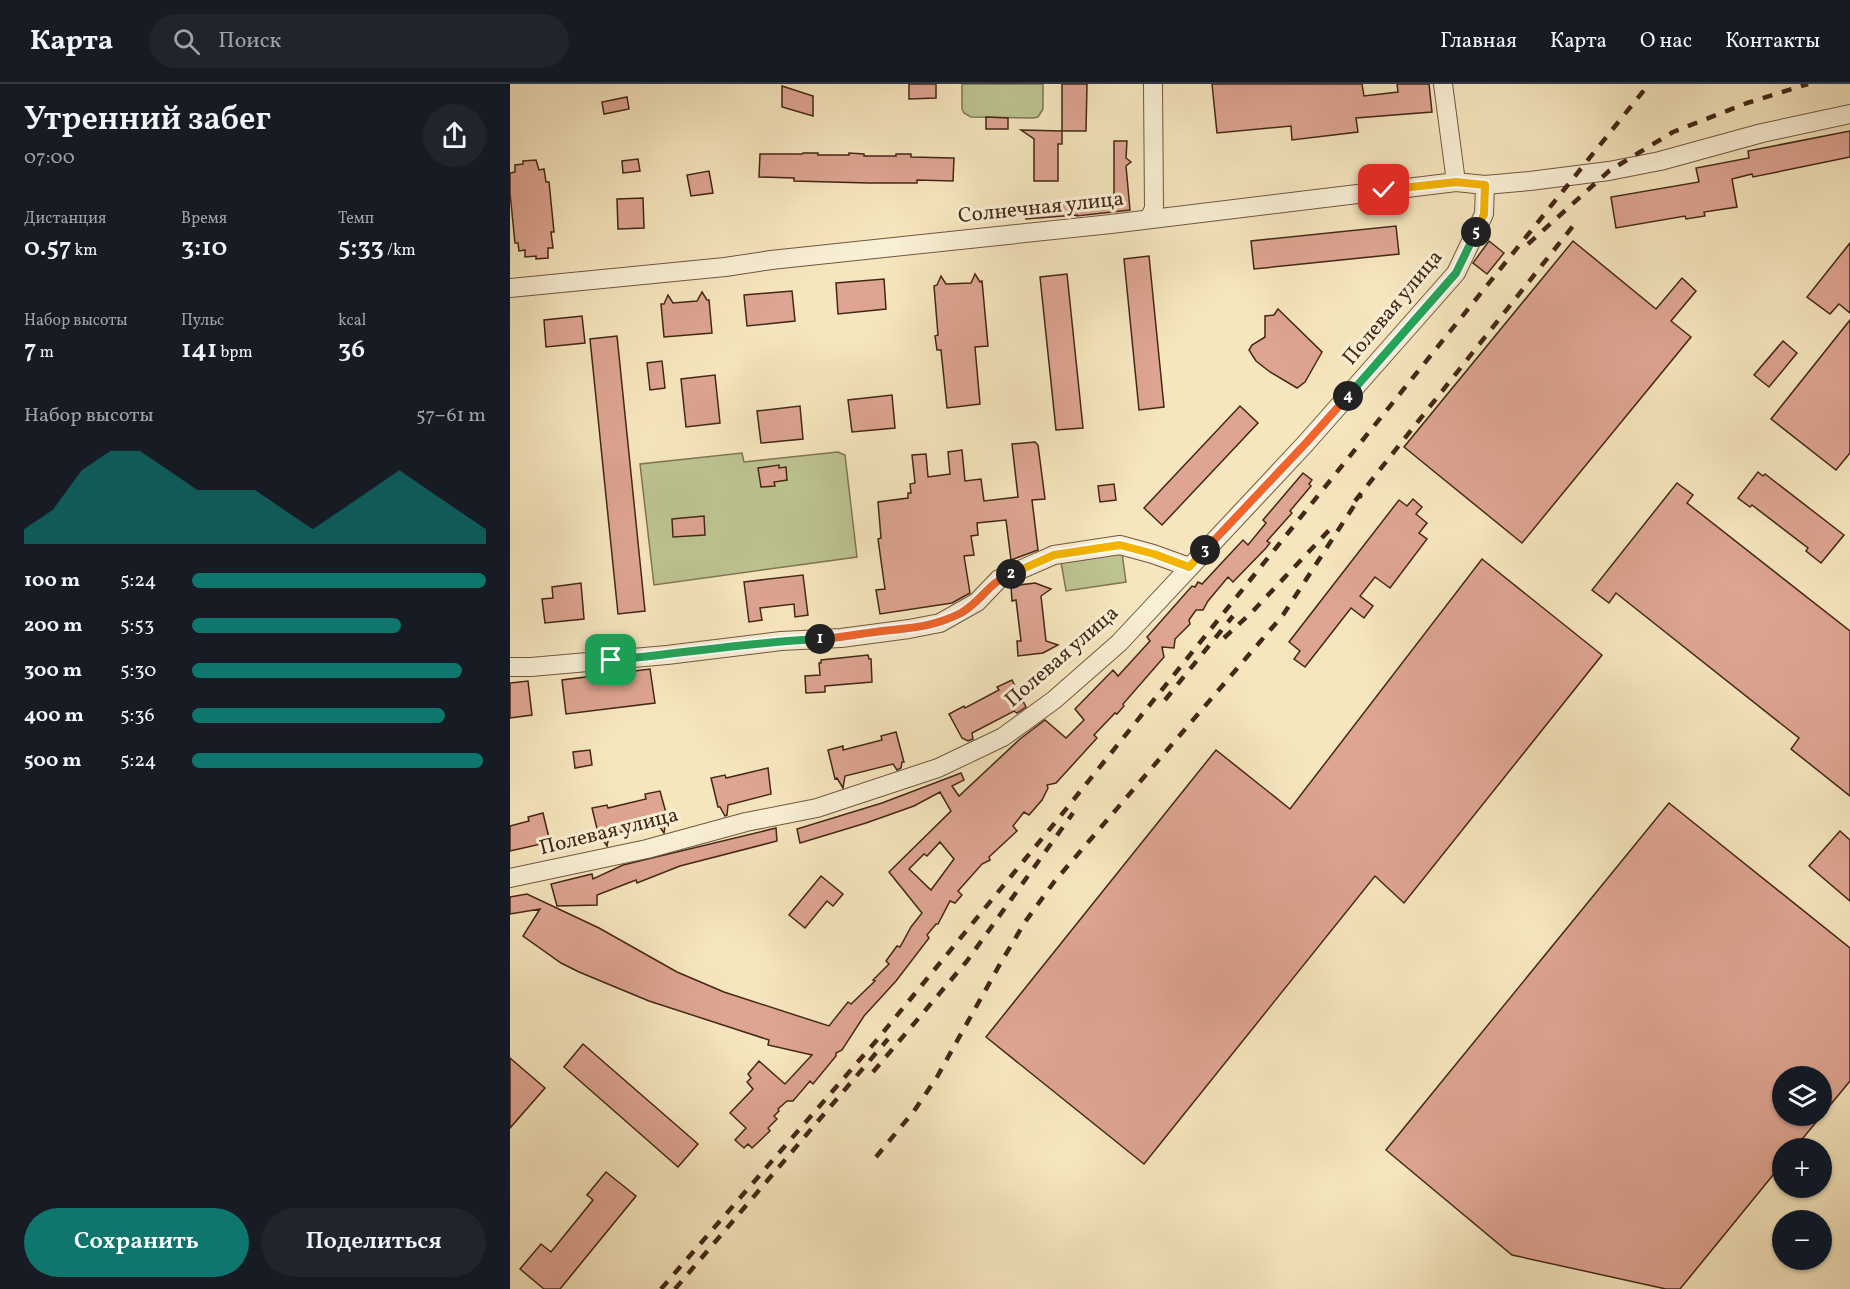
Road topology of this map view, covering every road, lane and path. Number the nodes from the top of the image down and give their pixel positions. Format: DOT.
graph roads {
  1 [pos="1153,84"];
  2 [pos="1443,84"];
  3 [pos="1850,114"];
  4 [pos="1456,182"];
  5 [pos="1485,185"];
  6 [pos="1149,219"];
  7 [pos="510,288"];
  8 [pos="1189,567"];
  9 [pos="510,667"];
  10 [pos="510,878"];
  1 -- 6 [label="street"];
  2 -- 4 [label="street"];
  3 -- 5 [label="street, Солнечная улица"];
  4 -- 5 [label="street, Солнечная улица"];
  4 -- 6 [label="street, Солнечная улица"];
  5 -- 8 [label="street, Полевая улица"];
  6 -- 7 [label="street, Солнечная улица"];
  8 -- 9 [label="street"];
  8 -- 10 [label="street, Полевая улица"];
}
